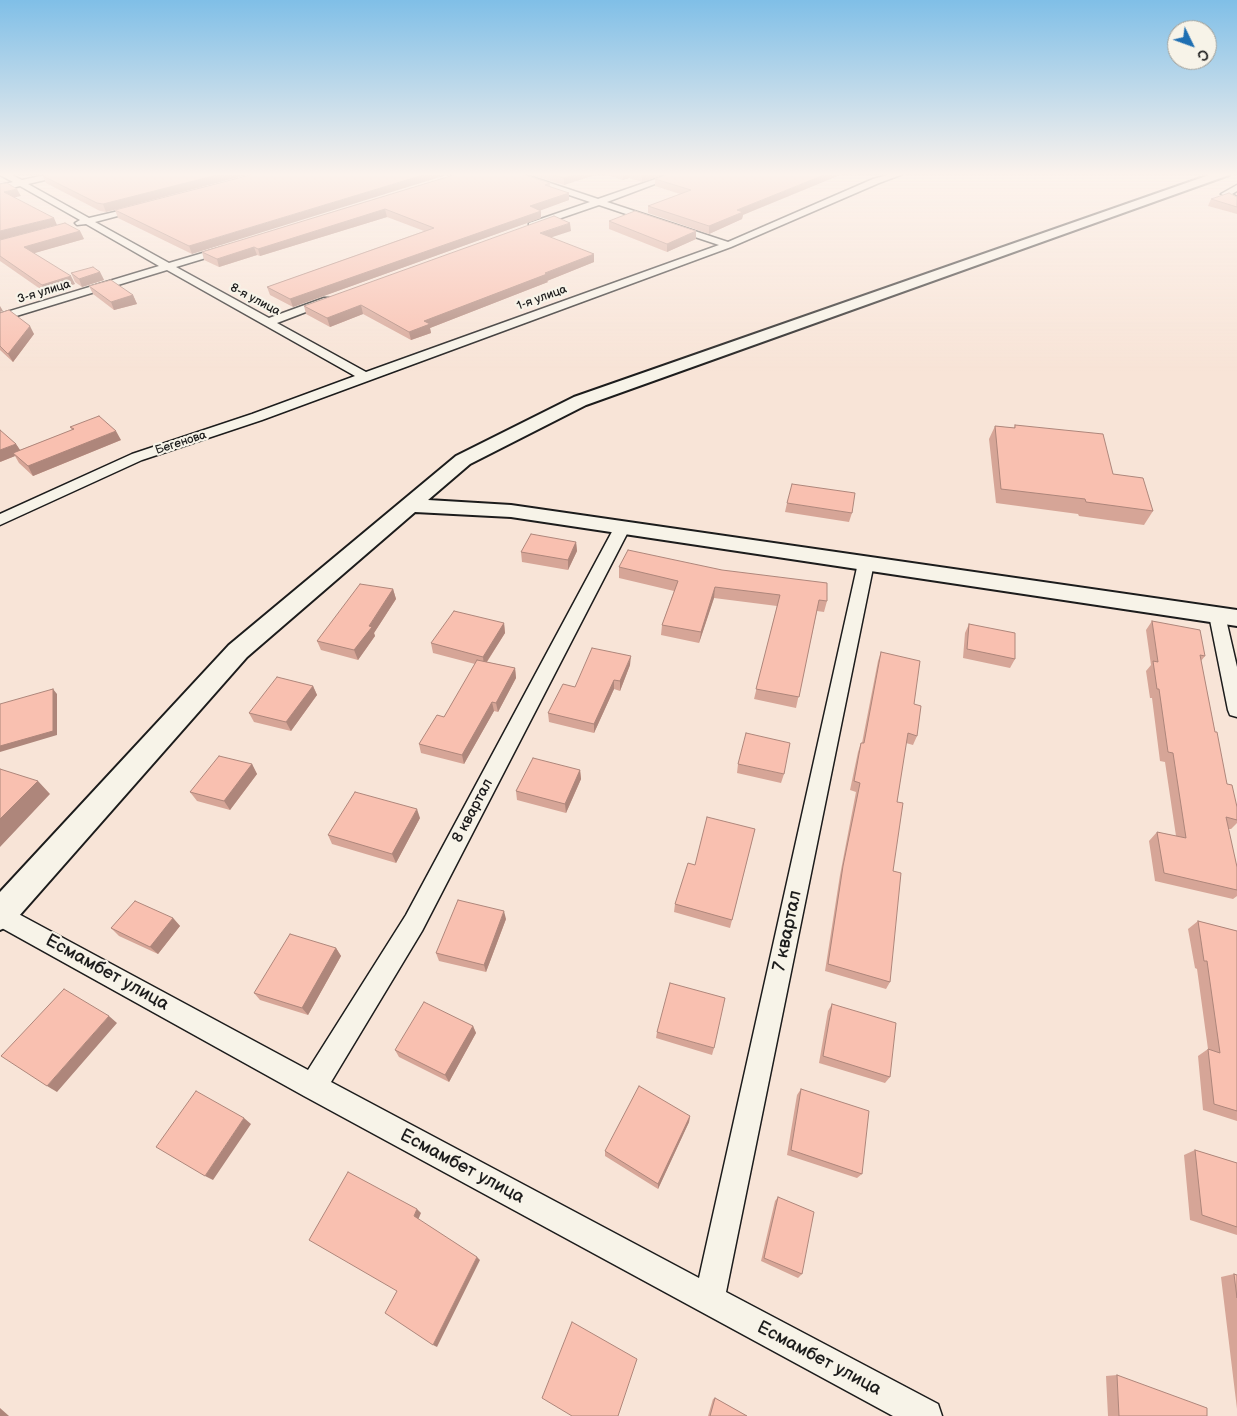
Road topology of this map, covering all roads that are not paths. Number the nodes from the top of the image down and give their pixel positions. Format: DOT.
graph roads {
  1 [pos="119,239"];
  2 [pos="711,239"];
  3 [pos="742,239"];
  4 [pos="1037,239"];
  5 [pos="728,245"];
  6 [pos="233,247"];
  7 [pos="168,267"];
  8 [pos="334,298"];
  9 [pos="0,318"];
  10 [pos="269,322"];
  11 [pos="366,376"];
  12 [pos="408,505"];
  13 [pos="0,520"];
  14 [pos="622,528"];
  15 [pos="866,563"];
  16 [pos="1227,616"];
  17 [pos="1237,710"];
  18 [pos="0,915"];
  19 [pos="313,1087"];
  20 [pos="709,1300"];
  21 [pos="926,1416"];
  1 -- 7 [label="street, 8-я улица"];
  2 -- 5 [label="street"];
  3 -- 5 [label="street"];
  4 -- 12 [label="main road"];
  5 -- 11 [label="street, 1-я улица"];
  6 -- 7 [label="street, 3-я улица"];
  7 -- 9 [label="street, 3-я улица"];
  7 -- 10 [label="street, 8-я улица"];
  8 -- 10 [label="street"];
  10 -- 11 [label="street, 8-я улица"];
  11 -- 13 [label="street, Бегенова"];
  12 -- 14 [label="main road"];
  12 -- 18 [label="main road"];
  14 -- 15 [label="main road"];
  14 -- 19 [label="street, 8 квартал"];
  15 -- 16 [label="main road"];
  15 -- 20 [label="street, 7 квартал"];
  16 -- 17 [label="street"];
  18 -- 19 [label="street, Есмамбет улица"];
  19 -- 20 [label="street, Есмамбет улица"];
  20 -- 21 [label="street, Есмамбет улица"];
}
